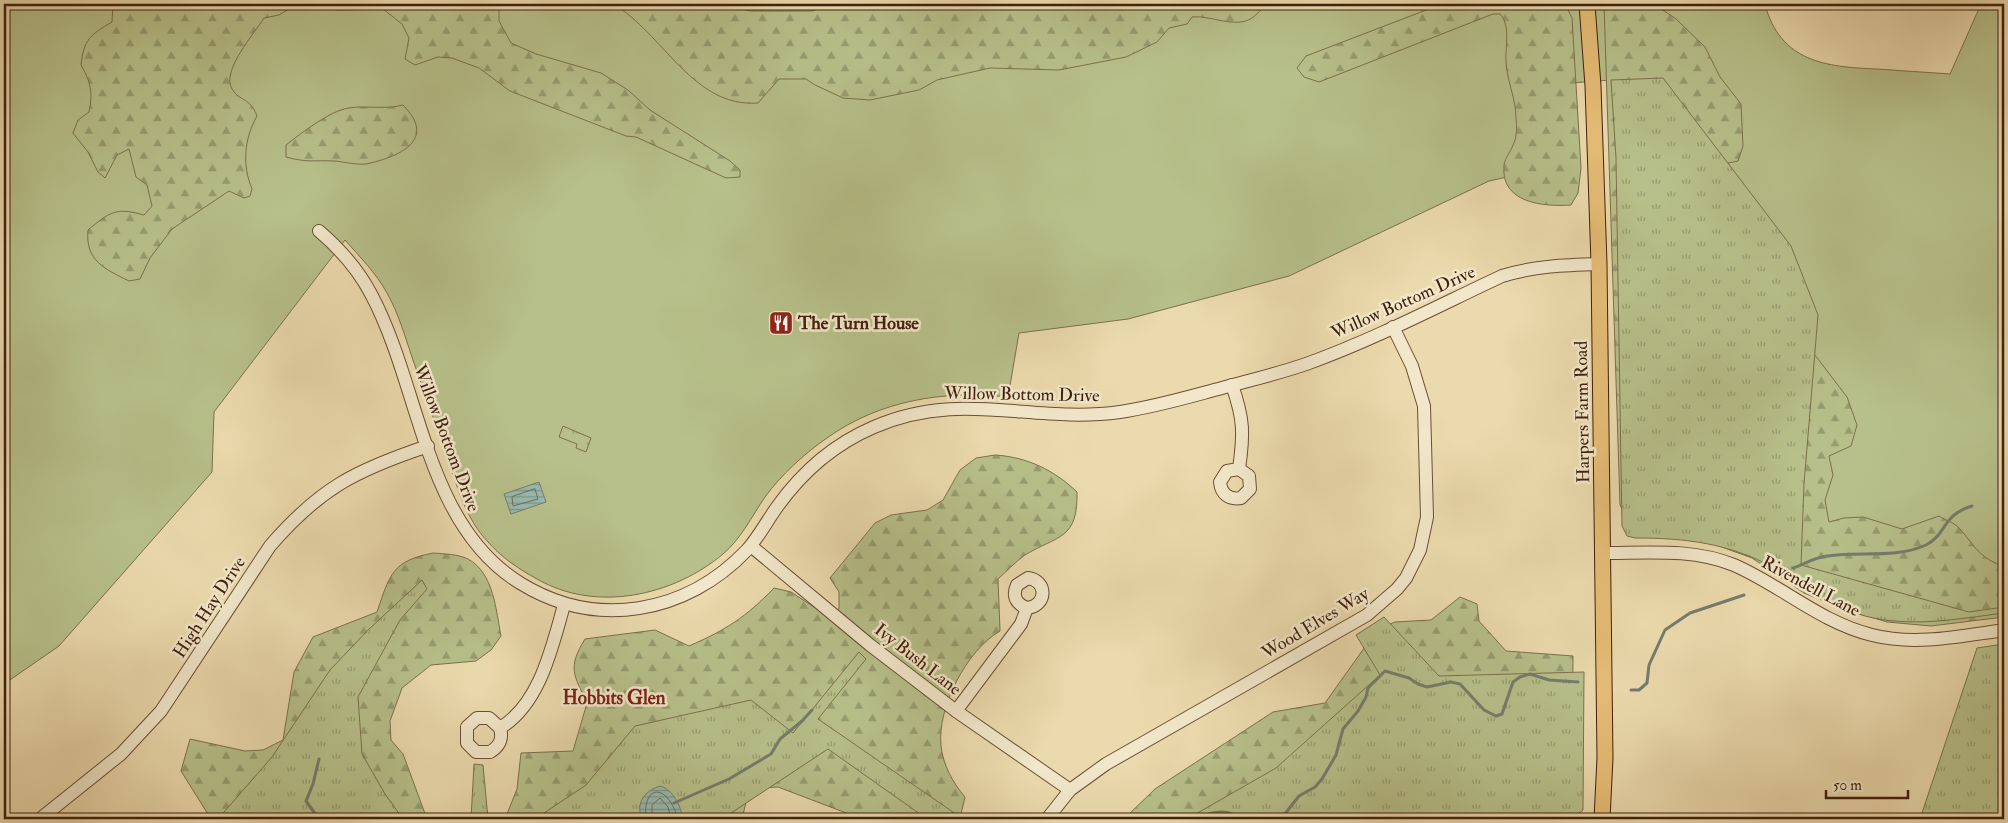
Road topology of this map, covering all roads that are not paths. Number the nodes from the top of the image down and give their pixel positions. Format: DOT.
graph roads {
  1 [pos="1587,4"];
  2 [pos="319,231"];
  3 [pos="1599,264"];
  4 [pos="1393,327"];
  5 [pos="1232,385"];
  6 [pos="428,446"];
  7 [pos="1239,469"];
  8 [pos="751,546"];
  9 [pos="1602,553"];
  10 [pos="564,605"];
  11 [pos="1027,608"];
  12 [pos="2004,630"];
  13 [pos="956,711"];
  14 [pos="500,728"];
  15 [pos="1070,790"];
  16 [pos="40,819"];
  17 [pos="1047,819"];
  18 [pos="1602,819"];
  1 -- 3 [label="main road, Harpers Farm Road"];
  2 -- 6 [label="street, Willow Bottom Drive"];
  3 -- 4 [label="street, Willow Bottom Drive"];
  3 -- 9 [label="main road, Harpers Farm Road"];
  4 -- 5 [label="street, Willow Bottom Drive"];
  4 -- 15 [label="street, Wood Elves Way"];
  5 -- 7 [label="street"];
  5 -- 8 [label="street, Willow Bottom Drive"];
  6 -- 10 [label="street, Willow Bottom Drive"];
  6 -- 16 [label="street, High Hay Drive"];
  8 -- 10 [label="street, Willow Bottom Drive"];
  8 -- 13 [label="street, Ivy Bush Lane"];
  9 -- 12 [label="street, Rivendell Lane"];
  9 -- 18 [label="main road, Harpers Farm Road"];
  10 -- 14 [label="street"];
  11 -- 13 [label="street"];
  13 -- 15 [label="street, Ivy Bush Lane"];
  15 -- 17 [label="street, Wood Elves Way"];
}
